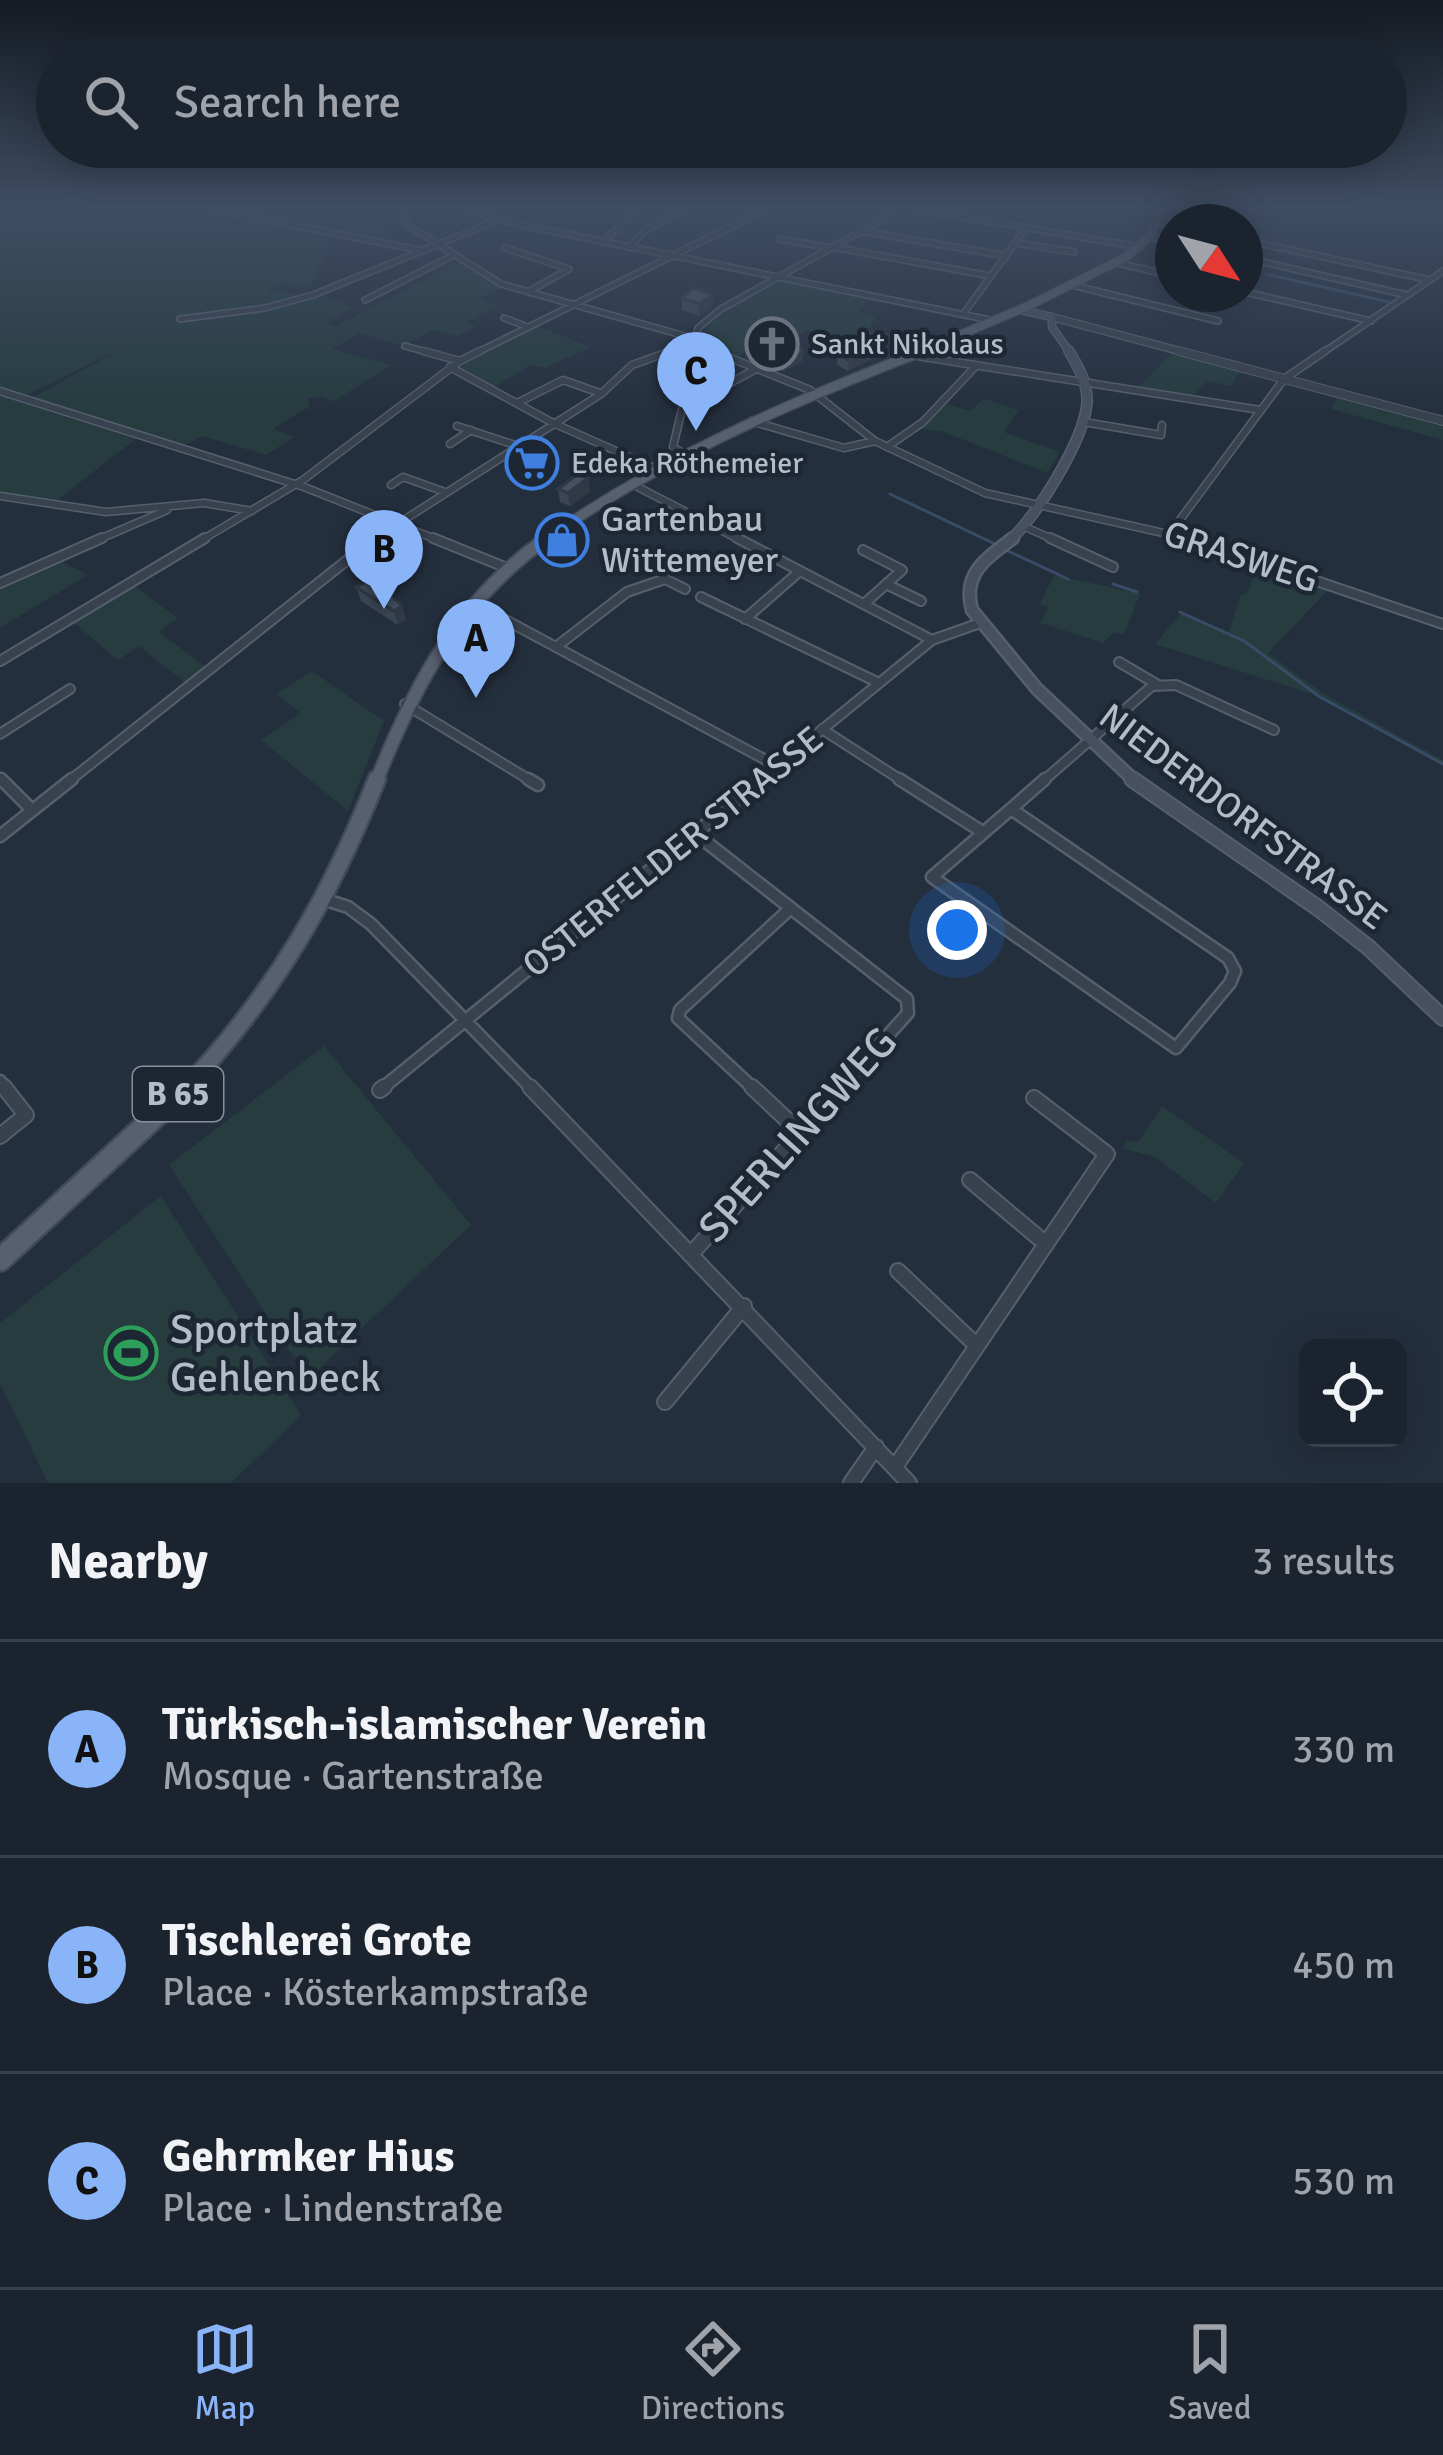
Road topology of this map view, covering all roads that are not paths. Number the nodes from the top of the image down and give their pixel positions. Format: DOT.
graph roads {
  1 [pos="356,275"];
  2 [pos="414,275"];
  3 [pos="486,275"];
  4 [pos="558,275"];
  5 [pos="632,275"];
  6 [pos="771,275"];
  7 [pos="783,275"];
  8 [pos="986,275"];
  9 [pos="1090,275"];
  10 [pos="1320,275"];
  11 [pos="1408,275"];
  12 [pos="1437,275"];
  13 [pos="991,276"];
  14 [pos="780,277"];
  15 [pos="1430,280"];
  16 [pos="1072,285"];
  17 [pos="527,293"];
  18 [pos="1407,295"];
  19 [pos="1263,296"];
  20 [pos="365,300"];
  21 [pos="574,304"];
  22 [pos="1025,308"];
  23 [pos="964,313"];
  24 [pos="1052,317"];
  25 [pos="504,318"];
  26 [pos="181,319"];
  27 [pos="995,321"];
  28 [pos="1218,321"];
  29 [pos="1371,321"];
  30 [pos="528,327"];
  31 [pos="693,340"];
  32 [pos="406,346"];
  33 [pos="911,356"];
  34 [pos="460,361"];
  35 [pos="450,367"];
  36 [pos="975,368"];
  37 [pos="756,369"];
  38 [pos="1284,379"];
  39 [pos="1087,384"];
  40 [pos="0,391"];
  41 [pos="601,394"];
  42 [pos="816,394"];
  43 [pos="517,403"];
  44 [pos="1260,410"];
  45 [pos="751,421"];
  46 [pos="1443,421"];
  47 [pos="1084,422"];
  48 [pos="554,423"];
  49 [pos="457,426"];
  50 [pos="471,430"];
  51 [pos="875,441"];
  52 [pos="451,444"];
  53 [pos="518,446"];
  54 [pos="1160,446"];
  55 [pos="887,448"];
  56 [pos="685,454"];
  57 [pos="658,470"];
  58 [pos="391,484"];
  59 [pos="295,485"];
  60 [pos="634,485"];
  61 [pos="445,492"];
  62 [pos="0,496"];
  63 [pos="20,500"];
  64 [pos="0,506"];
  65 [pos="1036,507"];
  66 [pos="167,510"];
  67 [pos="252,511"];
  68 [pos="396,523"];
  69 [pos="1025,527"];
  70 [pos="1171,532"];
  71 [pos="863,550"];
  72 [pos="1112,567"];
  73 [pos="507,568"];
  74 [pos="800,572"];
  75 [pos="0,583"];
  76 [pos="888,585"];
  77 [pos="685,589"];
  78 [pos="701,597"];
  79 [pos="921,602"];
  80 [pos="474,603"];
  81 [pos="864,604"];
  82 [pos="745,619"];
  83 [pos="980,623"];
  84 [pos="1443,624"];
  85 [pos="932,640"];
  86 [pos="556,647"];
  87 [pos="0,661"];
  88 [pos="1119,662"];
  89 [pos="879,683"];
  90 [pos="1157,685"];
  91 [pos="70,689"];
  92 [pos="405,704"];
  93 [pos="822,729"];
  94 [pos="1274,730"];
  95 [pos="0,734"];
  96 [pos="1086,741"];
  97 [pos="777,766"];
  98 [pos="0,778"];
  99 [pos="538,785"];
  100 [pos="1008,806"];
  101 [pos="32,810"];
  102 [pos="981,831"];
  103 [pos="696,834"];
  104 [pos="0,836"];
  105 [pos="326,900"];
  106 [pos="791,908"];
  107 [pos="1443,1018"];
  108 [pos="467,1021"];
  109 [pos="0,1082"];
  110 [pos="380,1090"];
  111 [pos="1034,1098"];
  112 [pos="800,1132"];
  113 [pos="0,1136"];
  114 [pos="970,1180"];
  115 [pos="1046,1244"];
  116 [pos="692,1253"];
  117 [pos="0,1260"];
  118 [pos="898,1271"];
  119 [pos="744,1306"];
  120 [pos="977,1346"];
  121 [pos="665,1402"];
  122 [pos="876,1447"];
  123 [pos="895,1468"];
  124 [pos="851,1483"];
  125 [pos="909,1483"];
  1 -- 26 [label="street"];
  2 -- 20 [label="street"];
  3 -- 17 [label="street"];
  4 -- 17 [label="street"];
  5 -- 21 [label="street"];
  6 -- 14 [label="street"];
  7 -- 14 [label="street"];
  8 -- 13 [label="street"];
  9 -- 16 [label="main road, B 65"];
  10 -- 18 [label="street"];
  11 -- 15 [label="street"];
  12 -- 15 [label="street"];
  13 -- 23 [label="street"];
  14 -- 23 [label="street"];
  14 -- 31 [label="street"];
  15 -- 18 [label="street"];
  16 -- 22 [label="main road, B 65"];
  16 -- 28 [label="street"];
  17 -- 21 [label="street"];
  18 -- 29 [label="street"];
  19 -- 29 [label="street"];
  21 -- 30 [label="street"];
  21 -- 31 [label="street"];
  22 -- 24 [label="main road"];
  22 -- 27 [label="main road, B 65"];
  23 -- 27 [label="street"];
  24 -- 38 [label="street"];
  24 -- 39 [label="main road"];
  25 -- 30 [label="street"];
  27 -- 33 [label="main road, B 65"];
  29 -- 38 [label="street"];
  30 -- 34 [label="street"];
  31 -- 37 [label="street"];
  31 -- 41 [label="street"];
  32 -- 34 [label="street"];
  33 -- 36 [label="street"];
  33 -- 42 [label="main road, B 65"];
  34 -- 35 [label="street"];
  35 -- 43 [label="street"];
  35 -- 59 [label="street"];
  36 -- 39 [label="street"];
  36 -- 55 [label="street"];
  37 -- 42 [label="street"];
  37 -- 56 [label="street"];
  38 -- 44 [label="street"];
  38 -- 46 [label="street"];
  39 -- 44 [label="street"];
  39 -- 47 [label="main road"];
  40 -- 59 [label="street"];
  41 -- 43 [label="street"];
  41 -- 48 [label="street"];
  42 -- 45 [label="main road, B 65"];
  42 -- 51 [label="street"];
  43 -- 48 [label="street"];
  44 -- 70 [label="street"];
  45 -- 51 [label="street"];
  45 -- 56 [label="main road, B 65"];
  47 -- 54 [label="street"];
  47 -- 65 [label="main road"];
  48 -- 53 [label="street"];
  48 -- 57 [label="street"];
  49 -- 50 [label="street"];
  50 -- 52 [label="street"];
  50 -- 53 [label="street"];
  51 -- 55 [label="street"];
  53 -- 61 [label="street"];
  55 -- 65 [label="street"];
  56 -- 57 [label="main road, B 65"];
  57 -- 60 [label="main road, B 65"];
  58 -- 61 [label="street"];
  59 -- 67 [label="street"];
  59 -- 68 [label="street"];
  60 -- 73 [label="main road, B 65"];
  60 -- 74 [label="street"];
  61 -- 68 [label="street"];
  62 -- 63 [label="street"];
  63 -- 64 [label="street"];
  63 -- 66 [label="street"];
  65 -- 69 [label="main road"];
  65 -- 70 [label="street, GRASWEG"];
  66 -- 67 [label="street"];
  66 -- 75 [label="street"];
  67 -- 87 [label="street"];
  68 -- 73 [label="street"];
  68 -- 101 [label="street"];
  69 -- 72 [label="street"];
  69 -- 83 [label="main road"];
  70 -- 84 [label="street, GRASWEG"];
  71 -- 76 [label="street"];
  73 -- 80 [label="main road, B 65"];
  74 -- 81 [label="street"];
  74 -- 82 [label="street"];
  76 -- 79 [label="street"];
  76 -- 81 [label="street"];
  77 -- 86 [label="street"];
  78 -- 82 [label="street"];
  80 -- 86 [label="street"];
  80 -- 92 [label="main road, B 65"];
  81 -- 85 [label="street"];
  82 -- 89 [label="street"];
  83 -- 85 [label="street, OSTERFELDER STRASSE"];
  83 -- 96 [label="main road, NIEDERDORFSTRASSE"];
  85 -- 89 [label="street, OSTERFELDER STRASSE"];
  86 -- 97 [label="street"];
  88 -- 90 [label="street"];
  89 -- 93 [label="street, OSTERFELDER STRASSE"];
  90 -- 94 [label="street"];
  90 -- 96 [label="street"];
  91 -- 95 [label="street"];
  92 -- 99 [label="street"];
  92 -- 105 [label="main road, B 65"];
  93 -- 97 [label="street, OSTERFELDER STRASSE"];
  93 -- 102 [label="street"];
  96 -- 100 [label="street"];
  96 -- 107 [label="main road, NIEDERDORFSTRASSE"];
  97 -- 103 [label="street, OSTERFELDER STRASSE"];
  98 -- 101 [label="street"];
  100 -- 102 [label="street"];
  100 -- 102 [label="street"];
  101 -- 104 [label="street"];
  103 -- 106 [label="street, SPERLINGWEG"];
  103 -- 108 [label="street, OSTERFELDER STRASSE"];
  105 -- 108 [label="street"];
  105 -- 117 [label="main road, B 65"];
  106 -- 112 [label="street, SPERLINGWEG"];
  106 -- 112 [label="street"];
  108 -- 110 [label="street, OSTERFELDER STRASSE"];
  108 -- 116 [label="street"];
  109 -- 113 [label="street"];
  111 -- 115 [label="street"];
  112 -- 116 [label="street, SPERLINGWEG"];
  114 -- 115 [label="street"];
  115 -- 120 [label="street"];
  116 -- 119 [label="street"];
  118 -- 120 [label="street"];
  119 -- 121 [label="street"];
  119 -- 122 [label="street"];
  120 -- 123 [label="street"];
  122 -- 123 [label="street"];
  122 -- 124 [label="street"];
  123 -- 125 [label="street"];
}
